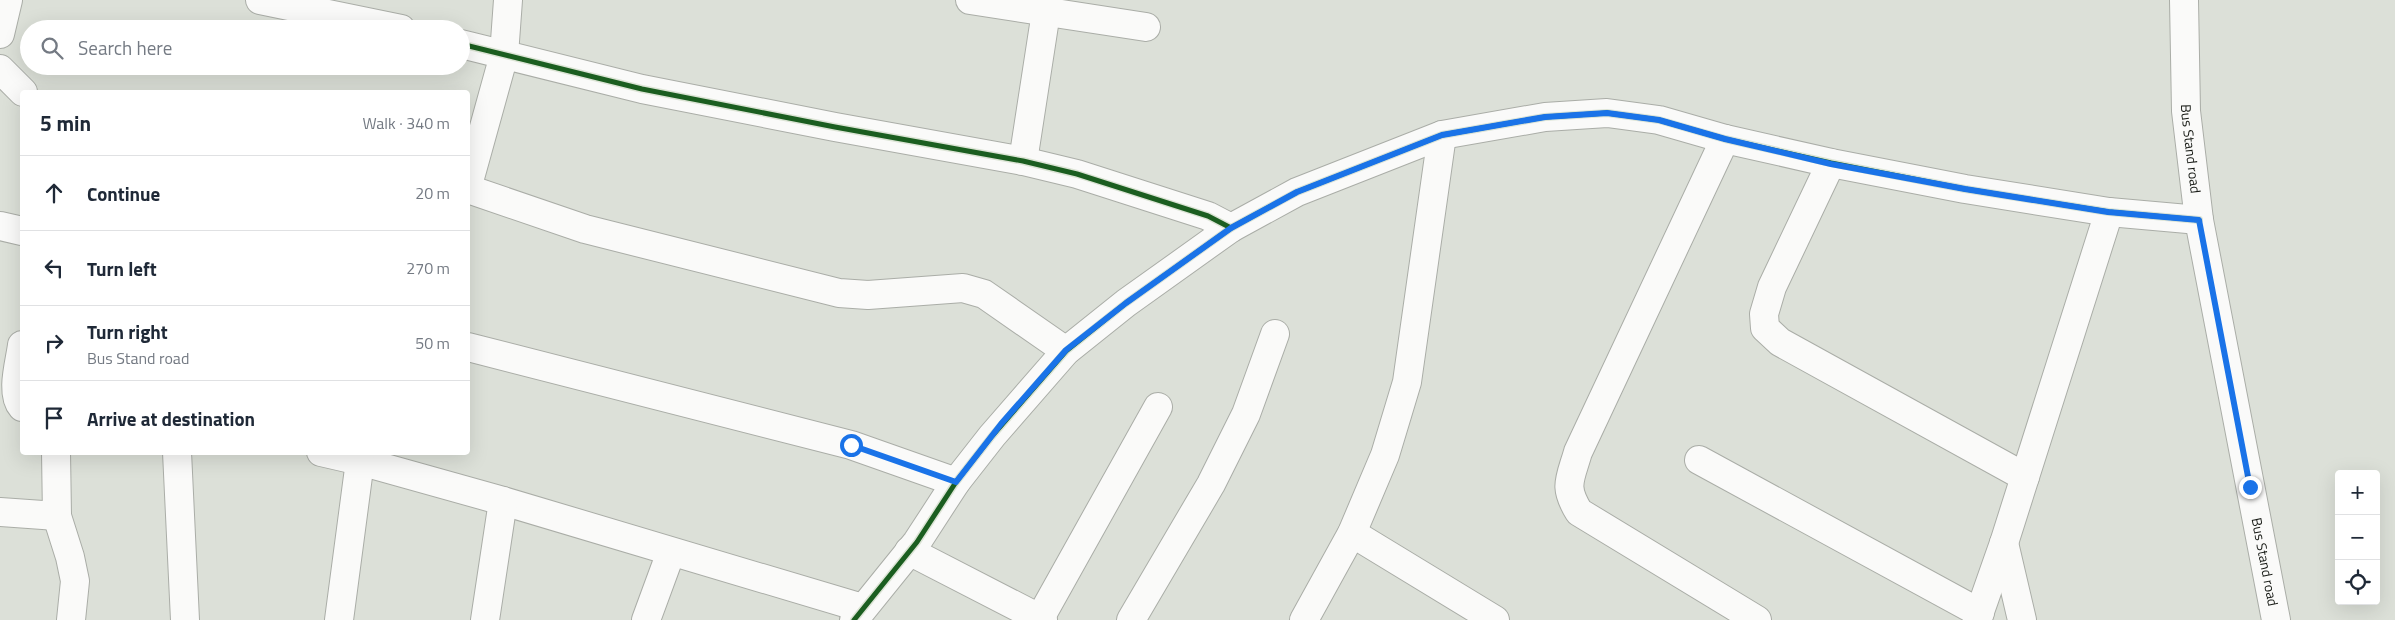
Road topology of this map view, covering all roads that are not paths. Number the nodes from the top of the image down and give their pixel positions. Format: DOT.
graph roads {
  1 [pos="8,0"];
  2 [pos="260,0"];
  3 [pos="508,0"];
  4 [pos="970,0"];
  5 [pos="2184,0"];
  6 [pos="1046,12"];
  7 [pos="357,20"];
  8 [pos="1146,27"];
  9 [pos="0,34"];
  10 [pos="470,46"];
  11 [pos="504,55"];
  12 [pos="0,69"];
  13 [pos="21,90"];
  14 [pos="1442,135"];
  15 [pos="1725,139"];
  16 [pos="1023,161"];
  17 [pos="1831,164"];
  18 [pos="470,178"];
  19 [pos="470,190"];
  20 [pos="2108,212"];
  21 [pos="2199,220"];
  22 [pos="0,226"];
  23 [pos="1231,228"];
  24 [pos="20,231"];
  25 [pos="1275,334"];
  26 [pos="470,347"];
  27 [pos="1066,350"];
  28 [pos="20,355"];
  29 [pos="13,392"];
  30 [pos="1158,407"];
  31 [pos="56,455"];
  32 [pos="177,455"];
  33 [pos="334,455"];
  34 [pos="1699,460"];
  35 [pos="360,461"];
  36 [pos="2025,477"];
  37 [pos="956,482"];
  38 [pos="503,501"];
  39 [pos="0,512"];
  40 [pos="57,516"];
  41 [pos="1352,533"];
  42 [pos="2004,543"];
  43 [pos="909,551"];
  44 [pos="671,552"];
  45 [pos="858,614"];
  46 [pos="1979,617"];
  47 [pos="1041,619"];
  48 [pos="71,620"];
  49 [pos="185,620"];
  50 [pos="339,620"];
  51 [pos="485,620"];
  52 [pos="646,620"];
  53 [pos="1131,620"];
  54 [pos="1304,620"];
  55 [pos="1495,620"];
  56 [pos="1757,620"];
  57 [pos="2022,620"];
  58 [pos="2276,620"];
  1 -- 9 [label="street"];
  2 -- 7 [label="street"];
  3 -- 11 [label="street"];
  4 -- 6 [label="street"];
  5 -- 21 [label="street, Bus Stand road"];
  6 -- 8 [label="street"];
  6 -- 16 [label="street"];
  10 -- 11 [label="street"];
  11 -- 16 [label="street"];
  11 -- 18 [label="street"];
  12 -- 13 [label="street"];
  14 -- 15 [label="street"];
  14 -- 23 [label="street"];
  14 -- 41 [label="street"];
  15 -- 17 [label="street"];
  15 -- 56 [label="street"];
  16 -- 23 [label="street"];
  17 -- 20 [label="street"];
  17 -- 36 [label="street"];
  19 -- 27 [label="street"];
  20 -- 21 [label="street"];
  20 -- 36 [label="street"];
  21 -- 58 [label="street, Bus Stand road"];
  22 -- 24 [label="street"];
  23 -- 27 [label="street"];
  25 -- 53 [label="street"];
  26 -- 37 [label="street"];
  27 -- 37 [label="street"];
  28 -- 29 [label="street"];
  30 -- 47 [label="street"];
  31 -- 40 [label="street"];
  32 -- 49 [label="street"];
  33 -- 35 [label="street"];
  34 -- 46 [label="street"];
  35 -- 38 [label="street"];
  35 -- 50 [label="street"];
  36 -- 42 [label="street"];
  37 -- 43 [label="street"];
  38 -- 44 [label="street"];
  38 -- 51 [label="street"];
  39 -- 40 [label="street"];
  40 -- 48 [label="street"];
  41 -- 54 [label="street"];
  41 -- 55 [label="street"];
  42 -- 46 [label="street"];
  42 -- 57 [label="street"];
  43 -- 45 [label="street"];
  43 -- 47 [label="street"];
  44 -- 45 [label="street"];
  44 -- 52 [label="street"];
}
